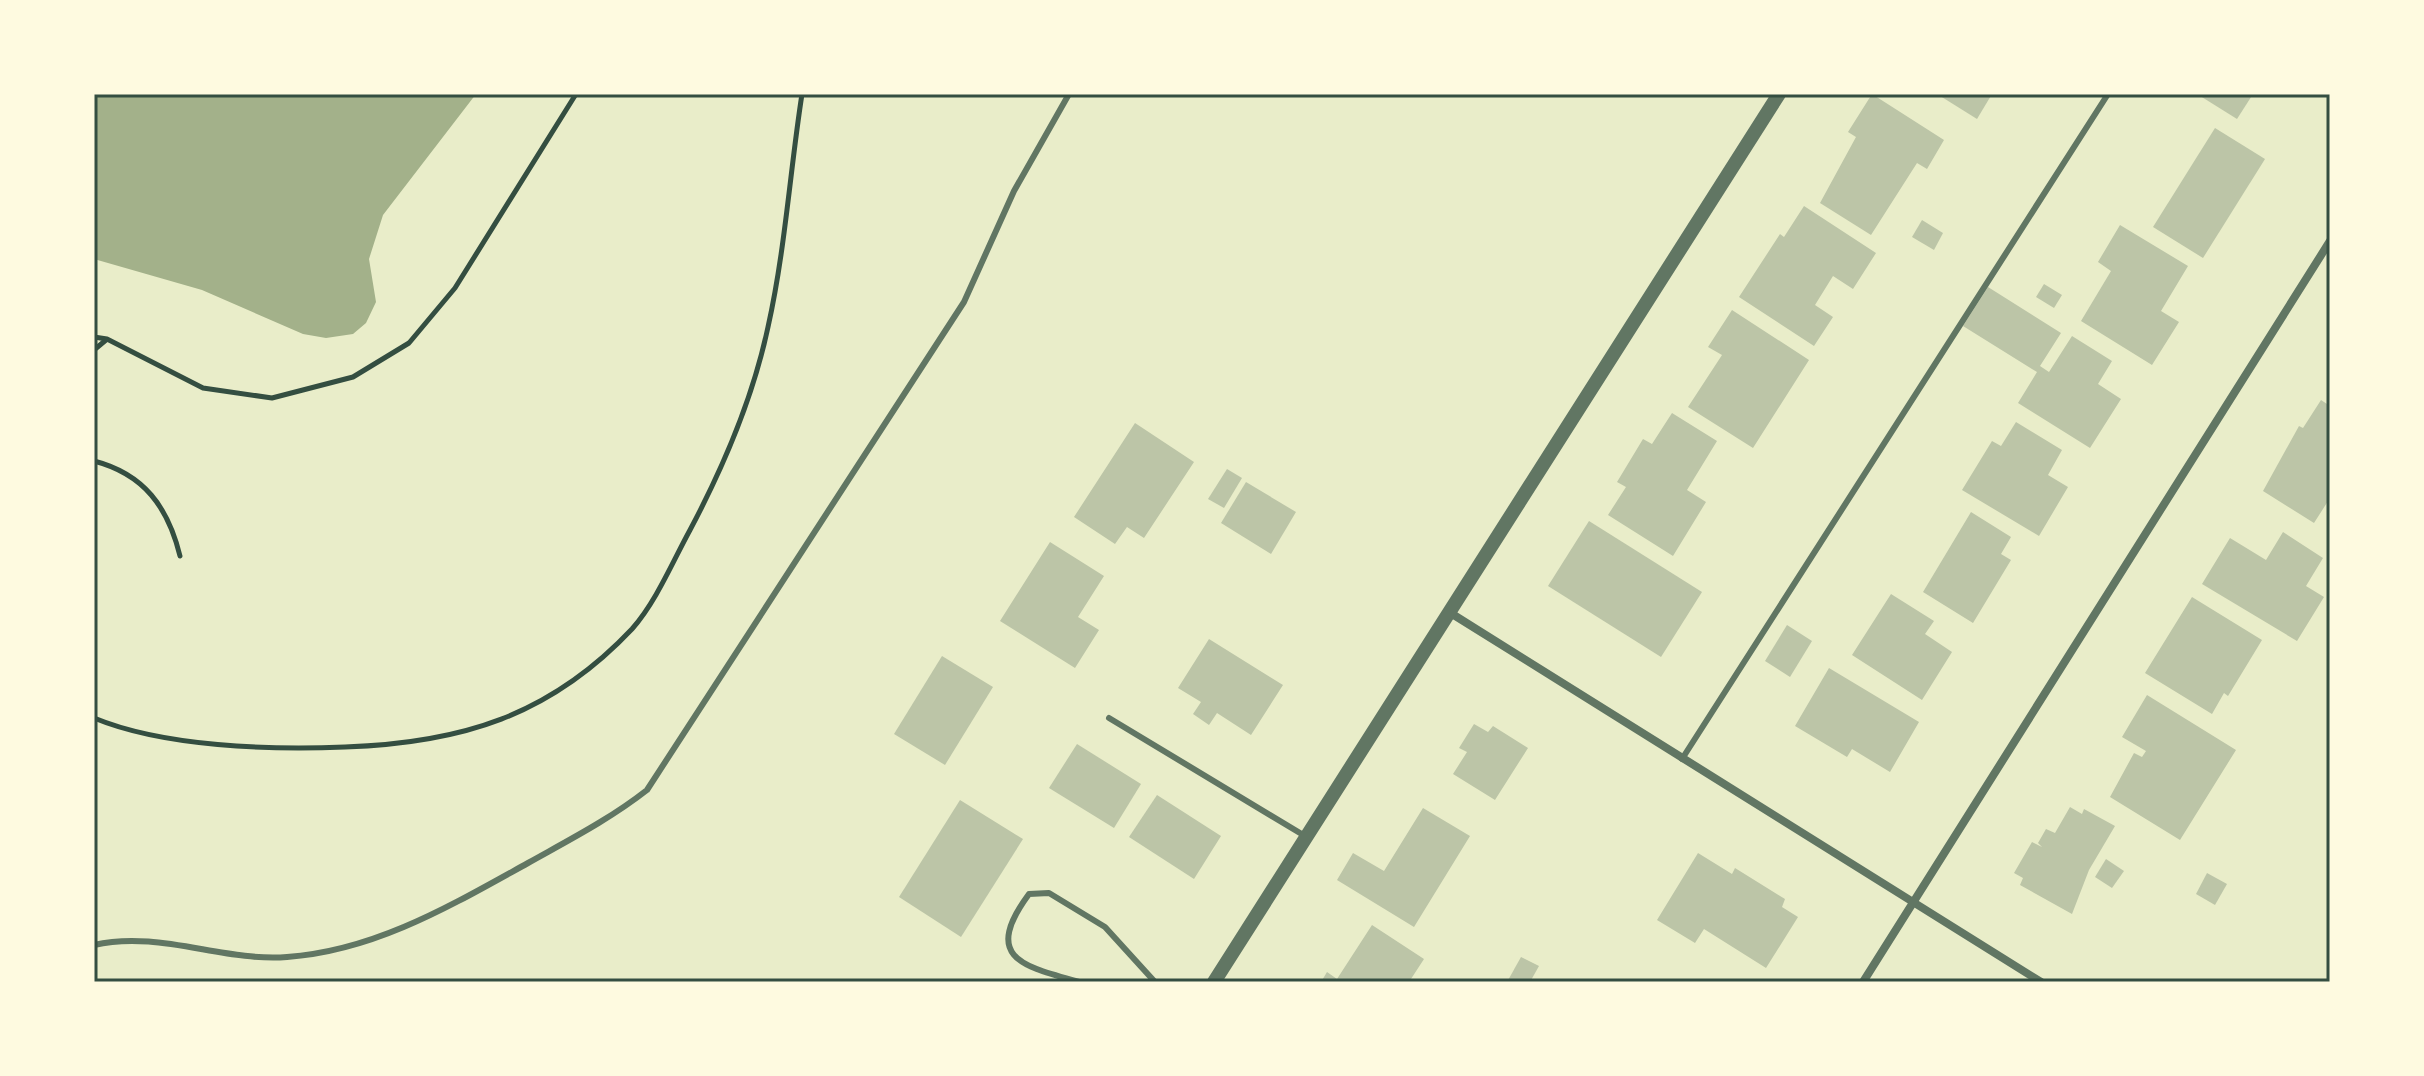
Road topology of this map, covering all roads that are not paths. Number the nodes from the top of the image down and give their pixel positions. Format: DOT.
graph roads {
  1 [pos="1069,94"];
  2 [pos="1779,94"];
  3 [pos="2108,94"];
  4 [pos="2330,241"];
  5 [pos="1449,612"];
  6 [pos="1109,718"];
  7 [pos="1682,759"];
  8 [pos="1306,837"];
  9 [pos="1914,902"];
  10 [pos="94,945"];
  11 [pos="1079,982"];
  12 [pos="1155,982"];
  13 [pos="1214,982"];
  14 [pos="1863,982"];
  15 [pos="2041,982"];
  1 -- 10 [label="lane"];
  2 -- 5 [label="street"];
  3 -- 7 [label="lane"];
  4 -- 9 [label="street"];
  5 -- 7 [label="street"];
  5 -- 8 [label="street"];
  6 -- 8 [label="lane"];
  7 -- 9 [label="street"];
  8 -- 13 [label="street"];
  9 -- 14 [label="street"];
  9 -- 15 [label="street"];
  11 -- 12 [label="lane"];
}
